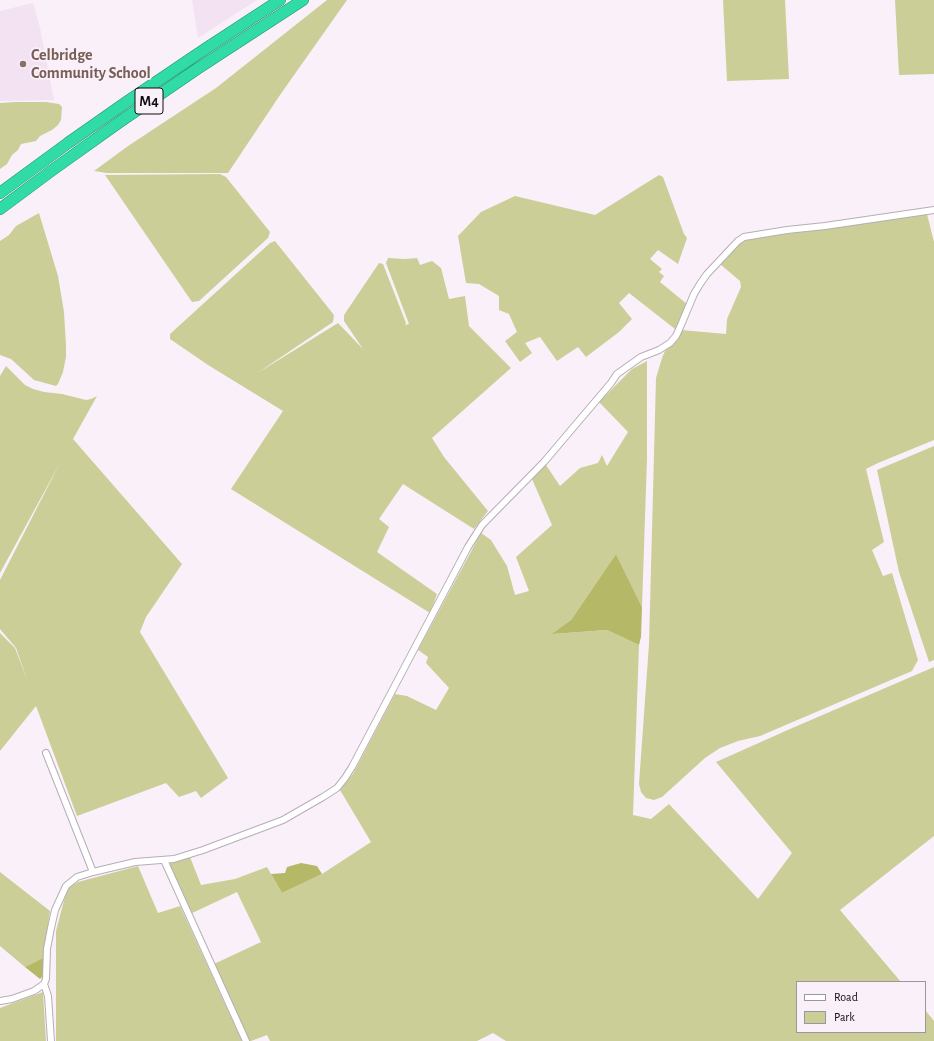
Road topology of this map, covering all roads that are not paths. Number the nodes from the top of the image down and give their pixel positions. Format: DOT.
graph roads {
  1 [pos="280,0"];
  2 [pos="303,0"];
  3 [pos="0,193"];
  4 [pos="0,209"];
  5 [pos="934,210"];
  6 [pos="46,753"];
  7 [pos="164,860"];
  8 [pos="93,872"];
  9 [pos="44,984"];
  10 [pos="0,1001"];
  11 [pos="51,1041"];
  12 [pos="246,1041"];
  1 -- 3 [label="highway, M4"];
  2 -- 4 [label="highway, M4"];
  5 -- 7 [label="street"];
  6 -- 8 [label="street"];
  7 -- 8 [label="street"];
  7 -- 12 [label="street"];
  8 -- 9 [label="street"];
  9 -- 10 [label="street"];
  9 -- 11 [label="street"];
}
